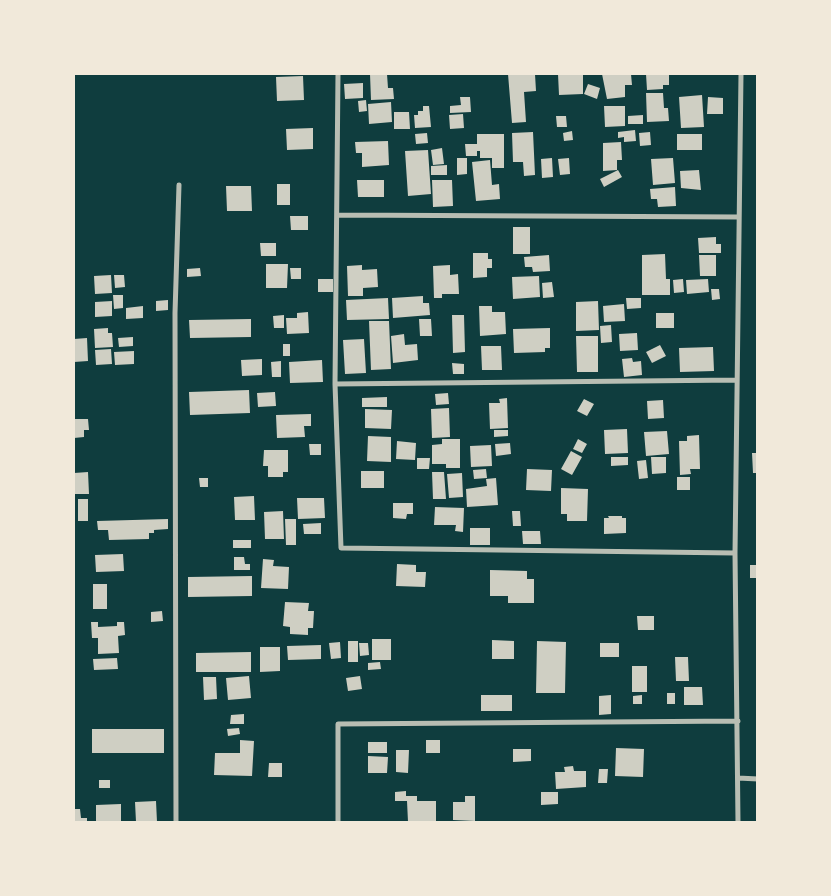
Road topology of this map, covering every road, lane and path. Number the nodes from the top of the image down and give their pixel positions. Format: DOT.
graph roads {
  1 [pos="338,74"];
  2 [pos="741,74"];
  3 [pos="179,185"];
  4 [pos="337,215"];
  5 [pos="739,217"];
  6 [pos="737,380"];
  7 [pos="335,384"];
  8 [pos="735,553"];
  9 [pos="738,721"];
  10 [pos="738,778"];
  11 [pos="758,779"];
  12 [pos="176,822"];
  13 [pos="338,822"];
  14 [pos="738,822"];
  1 -- 4 [label="street"];
  2 -- 5 [label="street"];
  3 -- 12 [label="street"];
  4 -- 5 [label="street"];
  4 -- 7 [label="street"];
  5 -- 6 [label="street"];
  6 -- 7 [label="street"];
  6 -- 8 [label="street"];
  7 -- 8 [label="street"];
  8 -- 9 [label="street"];
  9 -- 10 [label="street"];
  9 -- 13 [label="street"];
  10 -- 11 [label="street"];
  10 -- 14 [label="street"];
}
